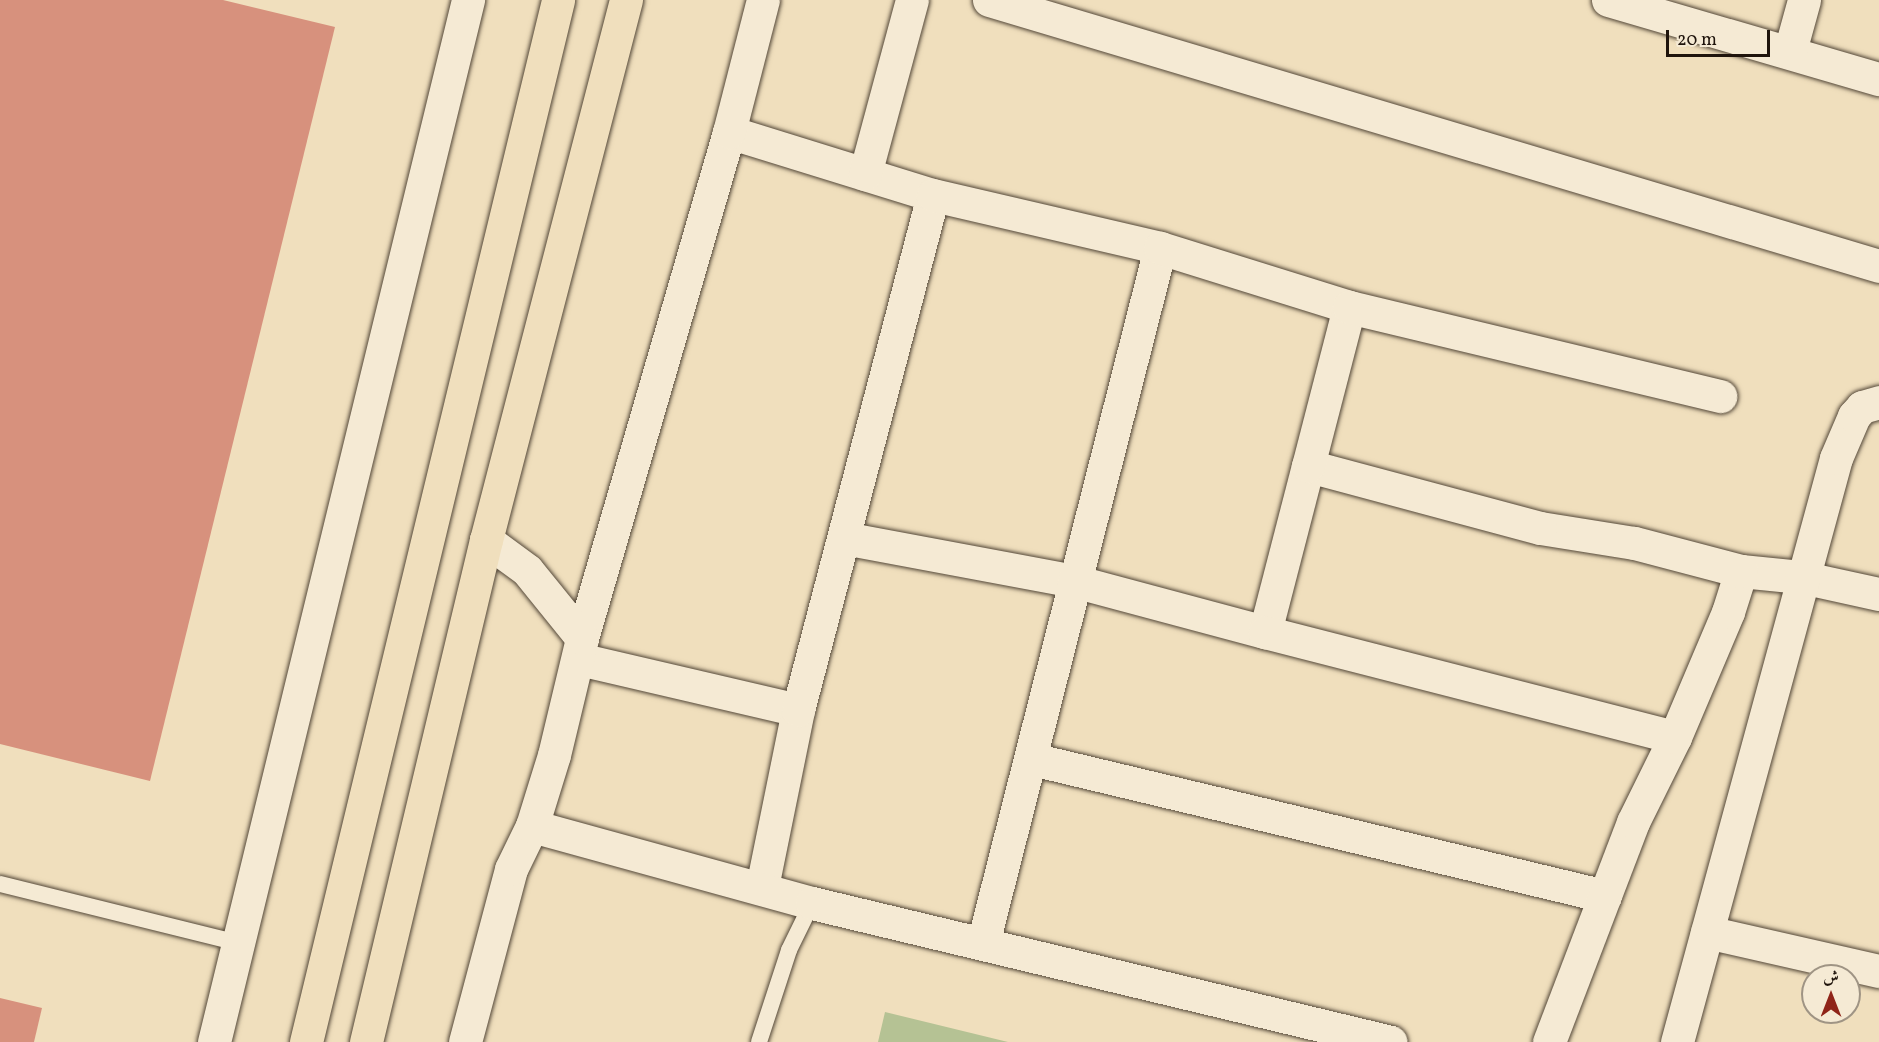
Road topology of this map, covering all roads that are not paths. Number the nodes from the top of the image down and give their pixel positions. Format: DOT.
graph roads {
  1 [pos="468,0"];
  2 [pos="558,0"];
  3 [pos="626,0"];
  4 [pos="762,0"];
  5 [pos="912,0"];
  6 [pos="989,0"];
  7 [pos="1608,0"];
  8 [pos="1804,0"];
  9 [pos="1790,51"];
  10 [pos="1879,79"];
  11 [pos="729,132"];
  12 [pos="865,174"];
  13 [pos="933,195"];
  14 [pos="1160,248"];
  15 [pos="1879,266"];
  16 [pos="1349,307"];
  17 [pos="1720,396"];
  18 [pos="1879,402"];
  19 [pos="1308,466"];
  20 [pos="844,538"];
  21 [pos="486,540"];
  22 [pos="1741,571"];
  23 [pos="1801,577"];
  24 [pos="1074,581"];
  25 [pos="1879,594"];
  26 [pos="1265,633"];
  27 [pos="580,649"];
  28 [pos="798,710"];
  29 [pos="1675,736"];
  30 [pos="1032,759"];
  31 [pos="532,826"];
  32 [pos="0,884"];
  33 [pos="762,887"];
  34 [pos="1605,896"];
  35 [pos="812,903"];
  36 [pos="1707,932"];
  37 [pos="238,943"];
  38 [pos="983,943"];
  39 [pos="1879,971"];
  40 [pos="214,1042"];
  41 [pos="306,1042"];
  42 [pos="366,1042"];
  43 [pos="465,1042"];
  44 [pos="759,1042"];
  45 [pos="1391,1042"];
  46 [pos="1549,1042"];
  47 [pos="1677,1042"];
  1 -- 37 [label="street"];
  2 -- 41 [label="main road"];
  3 -- 21 [label="main road"];
  4 -- 11 [label="street"];
  5 -- 12 [label="street"];
  6 -- 15 [label="street"];
  7 -- 9 [label="street"];
  8 -- 9 [label="street"];
  9 -- 10 [label="street"];
  11 -- 12 [label="street"];
  11 -- 27 [label="street"];
  12 -- 13 [label="street"];
  13 -- 14 [label="street"];
  13 -- 20 [label="street"];
  14 -- 16 [label="street"];
  14 -- 24 [label="street"];
  16 -- 17 [label="street"];
  16 -- 19 [label="street"];
  18 -- 23 [label="street"];
  19 -- 22 [label="street"];
  19 -- 26 [label="street"];
  20 -- 24 [label="street"];
  20 -- 28 [label="street"];
  21 -- 27 [label="street"];
  21 -- 42 [label="main road"];
  22 -- 23 [label="street"];
  22 -- 29 [label="street"];
  23 -- 25 [label="street"];
  23 -- 36 [label="street"];
  24 -- 26 [label="street"];
  24 -- 30 [label="street"];
  26 -- 29 [label="street"];
  27 -- 28 [label="street"];
  27 -- 31 [label="street"];
  28 -- 33 [label="street"];
  29 -- 34 [label="street"];
  30 -- 34 [label="street"];
  30 -- 38 [label="street"];
  31 -- 33 [label="street"];
  31 -- 43 [label="street"];
  32 -- 37 [label="lane"];
  33 -- 35 [label="street"];
  34 -- 46 [label="street"];
  35 -- 38 [label="street"];
  35 -- 44 [label="lane"];
  36 -- 39 [label="street"];
  36 -- 47 [label="street"];
  37 -- 40 [label="street"];
  38 -- 45 [label="street"];
}
